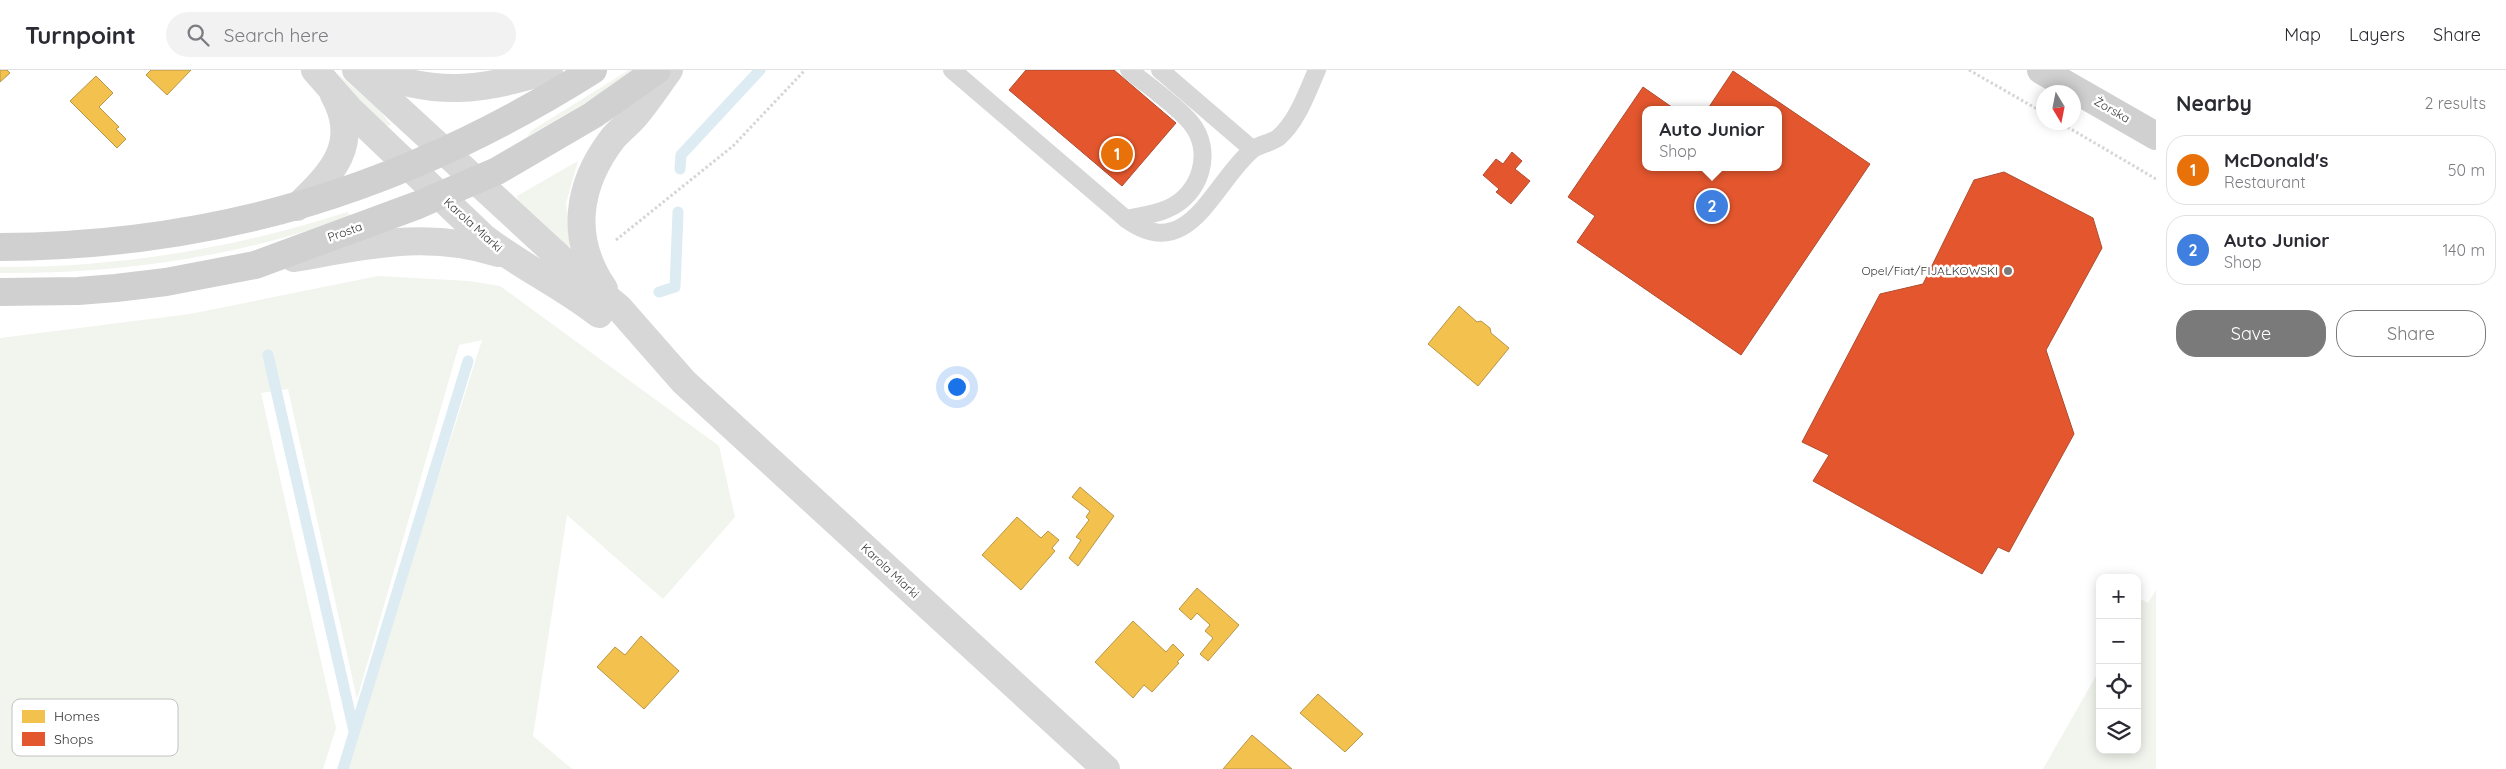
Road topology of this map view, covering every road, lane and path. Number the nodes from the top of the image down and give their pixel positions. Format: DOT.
graph roads {
  1 [pos="356,70"];
  2 [pos="368,70"];
  3 [pos="549,70"];
  4 [pos="593,70"];
  5 [pos="657,70"];
  6 [pos="669,70"];
  7 [pos="805,70"];
  8 [pos="952,70"];
  9 [pos="1129,70"];
  10 [pos="1160,70"];
  11 [pos="1317,70"];
  12 [pos="1969,70"];
  13 [pos="2041,70"];
  14 [pos="322,79"];
  15 [pos="2036,109"];
  16 [pos="2073,130"];
  17 [pos="2156,136"];
  18 [pos="1252,149"];
  19 [pos="444,152"];
  20 [pos="410,168"];
  21 [pos="2156,179"];
  22 [pos="476,180"];
  23 [pos="440,196"];
  24 [pos="297,207"];
  25 [pos="1126,219"];
  26 [pos="613,242"];
  27 [pos="0,247"];
  28 [pos="506,255"];
  29 [pos="255,265"];
  30 [pos="0,292"];
  31 [pos="619,308"];
  32 [pos="675,373"];
  33 [pos="1106,769"];
  1 -- 19 [label="street, Karola Miarki"];
  2 -- 3 [label="street"];
  4 -- 19 [label="main road"];
  5 -- 22 [label="main road, Prosta"];
  6 -- 31 [label="street"];
  7 -- 26 [label="path"];
  8 -- 25 [label="lane"];
  9 -- 25 [label="lane"];
  10 -- 18 [label="lane"];
  11 -- 18 [label="lane"];
  12 -- 15 [label="path"];
  13 -- 17 [label="main road, Żorska"];
  14 -- 20 [label="street, Karola Miarki"];
  14 -- 24 [label="street"];
  16 -- 21 [label="path"];
  18 -- 25 [label="lane"];
  19 -- 20 [label="main road"];
  19 -- 22 [label="street, Karola Miarki"];
  20 -- 23 [label="street, Karola Miarki"];
  20 -- 24 [label="main road"];
  22 -- 23 [label="main road, Prosta"];
  22 -- 31 [label="street, Karola Miarki"];
  23 -- 28 [label="street, Karola Miarki"];
  23 -- 29 [label="main road, Prosta"];
  24 -- 27 [label="main road"];
  28 -- 29 [label="street"];
  28 -- 32 [label="street, Karola Miarki"];
  29 -- 30 [label="main road, Prosta"];
  31 -- 32 [label="street, Karola Miarki"];
  32 -- 33 [label="street, Karola Miarki"];
}
